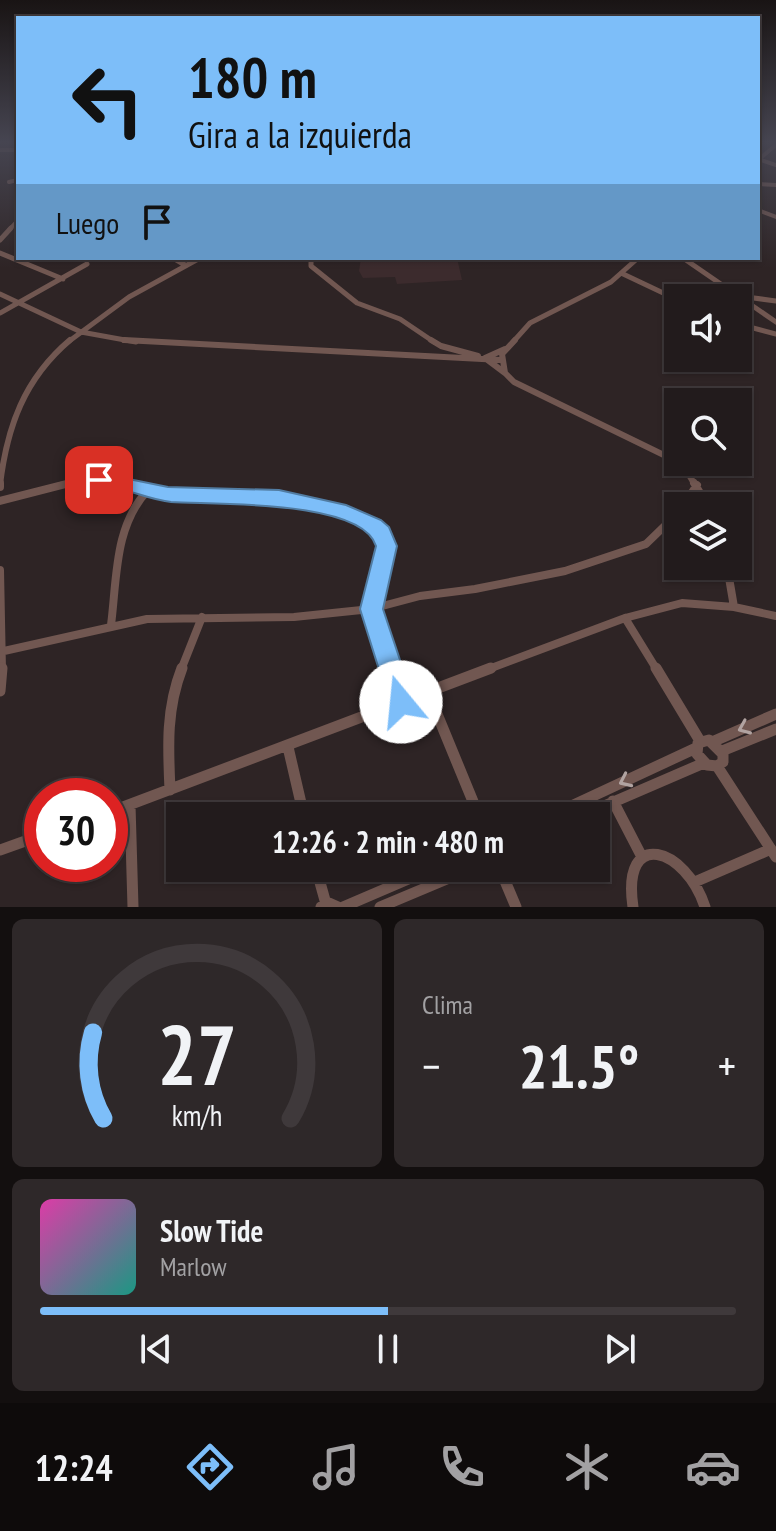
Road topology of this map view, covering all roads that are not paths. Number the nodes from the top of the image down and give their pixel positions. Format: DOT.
graph roads {
  1 [pos="4,230"];
  2 [pos="0,240"];
  3 [pos="17,260"];
  4 [pos="176,260"];
  5 [pos="196,260"];
  6 [pos="311,260"];
  7 [pos="636,260"];
  8 [pos="686,260"];
  9 [pos="87,264"];
  10 [pos="185,265"];
  11 [pos="621,273"];
  12 [pos="63,279"];
  13 [pos="721,284"];
  14 [pos="664,293"];
  15 [pos="0,294"];
  16 [pos="752,297"];
  17 [pos="15,301"];
  18 [pos="776,301"];
  19 [pos="752,305"];
  20 [pos="0,313"];
  21 [pos="776,322"];
  22 [pos="752,328"];
  23 [pos="81,332"];
  24 [pos="776,334"];
  25 [pos="507,348"];
  26 [pos="482,357"];
  27 [pos="501,360"];
  28 [pos="505,373"];
  29 [pos="697,485"];
  30 [pos="0,487"];
  31 [pos="148,490"];
  32 [pos="692,492"];
  33 [pos="701,492"];
  34 [pos="0,501"];
  35 [pos="664,527"];
  36 [pos="0,570"];
  37 [pos="729,580"];
  38 [pos="734,607"];
  39 [pos="371,609"];
  40 [pos="776,616"];
  41 [pos="202,617"];
  42 [pos="625,618"];
  43 [pos="111,625"];
  44 [pos="4,651"];
  45 [pos="0,691"];
  46 [pos="428,692"];
  47 [pos="401,702"];
  48 [pos="776,714"];
  49 [pos="776,729"];
  50 [pos="712,742"];
  51 [pos="698,744"];
  52 [pos="288,747"];
  53 [pos="722,751"];
  54 [pos="704,763"];
  55 [pos="717,766"];
  56 [pos="170,790"];
  57 [pos="613,801"];
  58 [pos="301,802"];
  59 [pos="473,802"];
  60 [pos="579,802"];
  61 [pos="610,802"];
  62 [pos="130,805"];
  63 [pos="24,841"];
  64 [pos="0,850"];
  65 [pos="773,853"];
  66 [pos="642,857"];
  67 [pos="697,881"];
  68 [pos="322,882"];
  69 [pos="396,882"];
  70 [pos="440,882"];
  71 [pos="506,882"];
  72 [pos="332,906"];
  73 [pos="133,907"];
  74 [pos="380,907"];
  75 [pos="516,907"];
  76 [pos="632,907"];
  77 [pos="705,907"];
  1 -- 2 [label="street"];
  3 -- 12 [label="street"];
  4 -- 10 [label="street"];
  5 -- 10 [label="street"];
  6 -- 26 [label="street"];
  7 -- 11 [label="street"];
  8 -- 13 [label="street"];
  9 -- 12 [label="street"];
  10 -- 23 [label="street"];
  11 -- 14 [label="street"];
  11 -- 25 [label="street"];
  12 -- 17 [label="street"];
  15 -- 17 [label="street"];
  16 -- 18 [label="street"];
  17 -- 20 [label="street"];
  17 -- 23 [label="street"];
  19 -- 21 [label="street"];
  22 -- 24 [label="street"];
  23 -- 26 [label="street"];
  23 -- 30 [label="street"];
  25 -- 26 [label="street"];
  25 -- 27 [label="street"];
  26 -- 27 [label="street"];
  26 -- 28 [label="street"];
  27 -- 28 [label="street"];
  28 -- 29 [label="street"];
  29 -- 32 [label="street"];
  29 -- 33 [label="street"];
  31 -- 34 [label="street"];
  31 -- 39 [label="street"];
  31 -- 43 [label="street"];
  35 -- 39 [label="street"];
  36 -- 44 [label="street"];
  37 -- 38 [label="street"];
  38 -- 40 [label="street"];
  38 -- 42 [label="street"];
  39 -- 41 [label="street"];
  39 -- 47 [label="street"];
  41 -- 43 [label="street"];
  41 -- 56 [label="street"];
  42 -- 46 [label="street"];
  42 -- 51 [label="street"];
  43 -- 44 [label="street"];
  44 -- 45 [label="street"];
  46 -- 47 [label="street"];
  46 -- 59 [label="street"];
  47 -- 52 [label="street"];
  48 -- 50 [label="street, one-way"];
  49 -- 53 [label="street"];
  50 -- 51 [label="street"];
  50 -- 53 [label="street"];
  51 -- 54 [label="street"];
  51 -- 60 [label="street, one-way"];
  52 -- 56 [label="street"];
  52 -- 58 [label="street"];
  53 -- 55 [label="street"];
  54 -- 55 [label="street"];
  54 -- 57 [label="street"];
  55 -- 65 [label="street"];
  56 -- 62 [label="street"];
  57 -- 61 [label="street"];
  57 -- 66 [label="street"];
  62 -- 73 [label="street"];
  63 -- 64 [label="street"];
  65 -- 67 [label="street"];
  66 -- 67 [label="street"];
  66 -- 76 [label="street"];
  67 -- 77 [label="street"];
  68 -- 72 [label="street"];
  69 -- 72 [label="street"];
  70 -- 74 [label="street"];
  71 -- 75 [label="street"];
}
